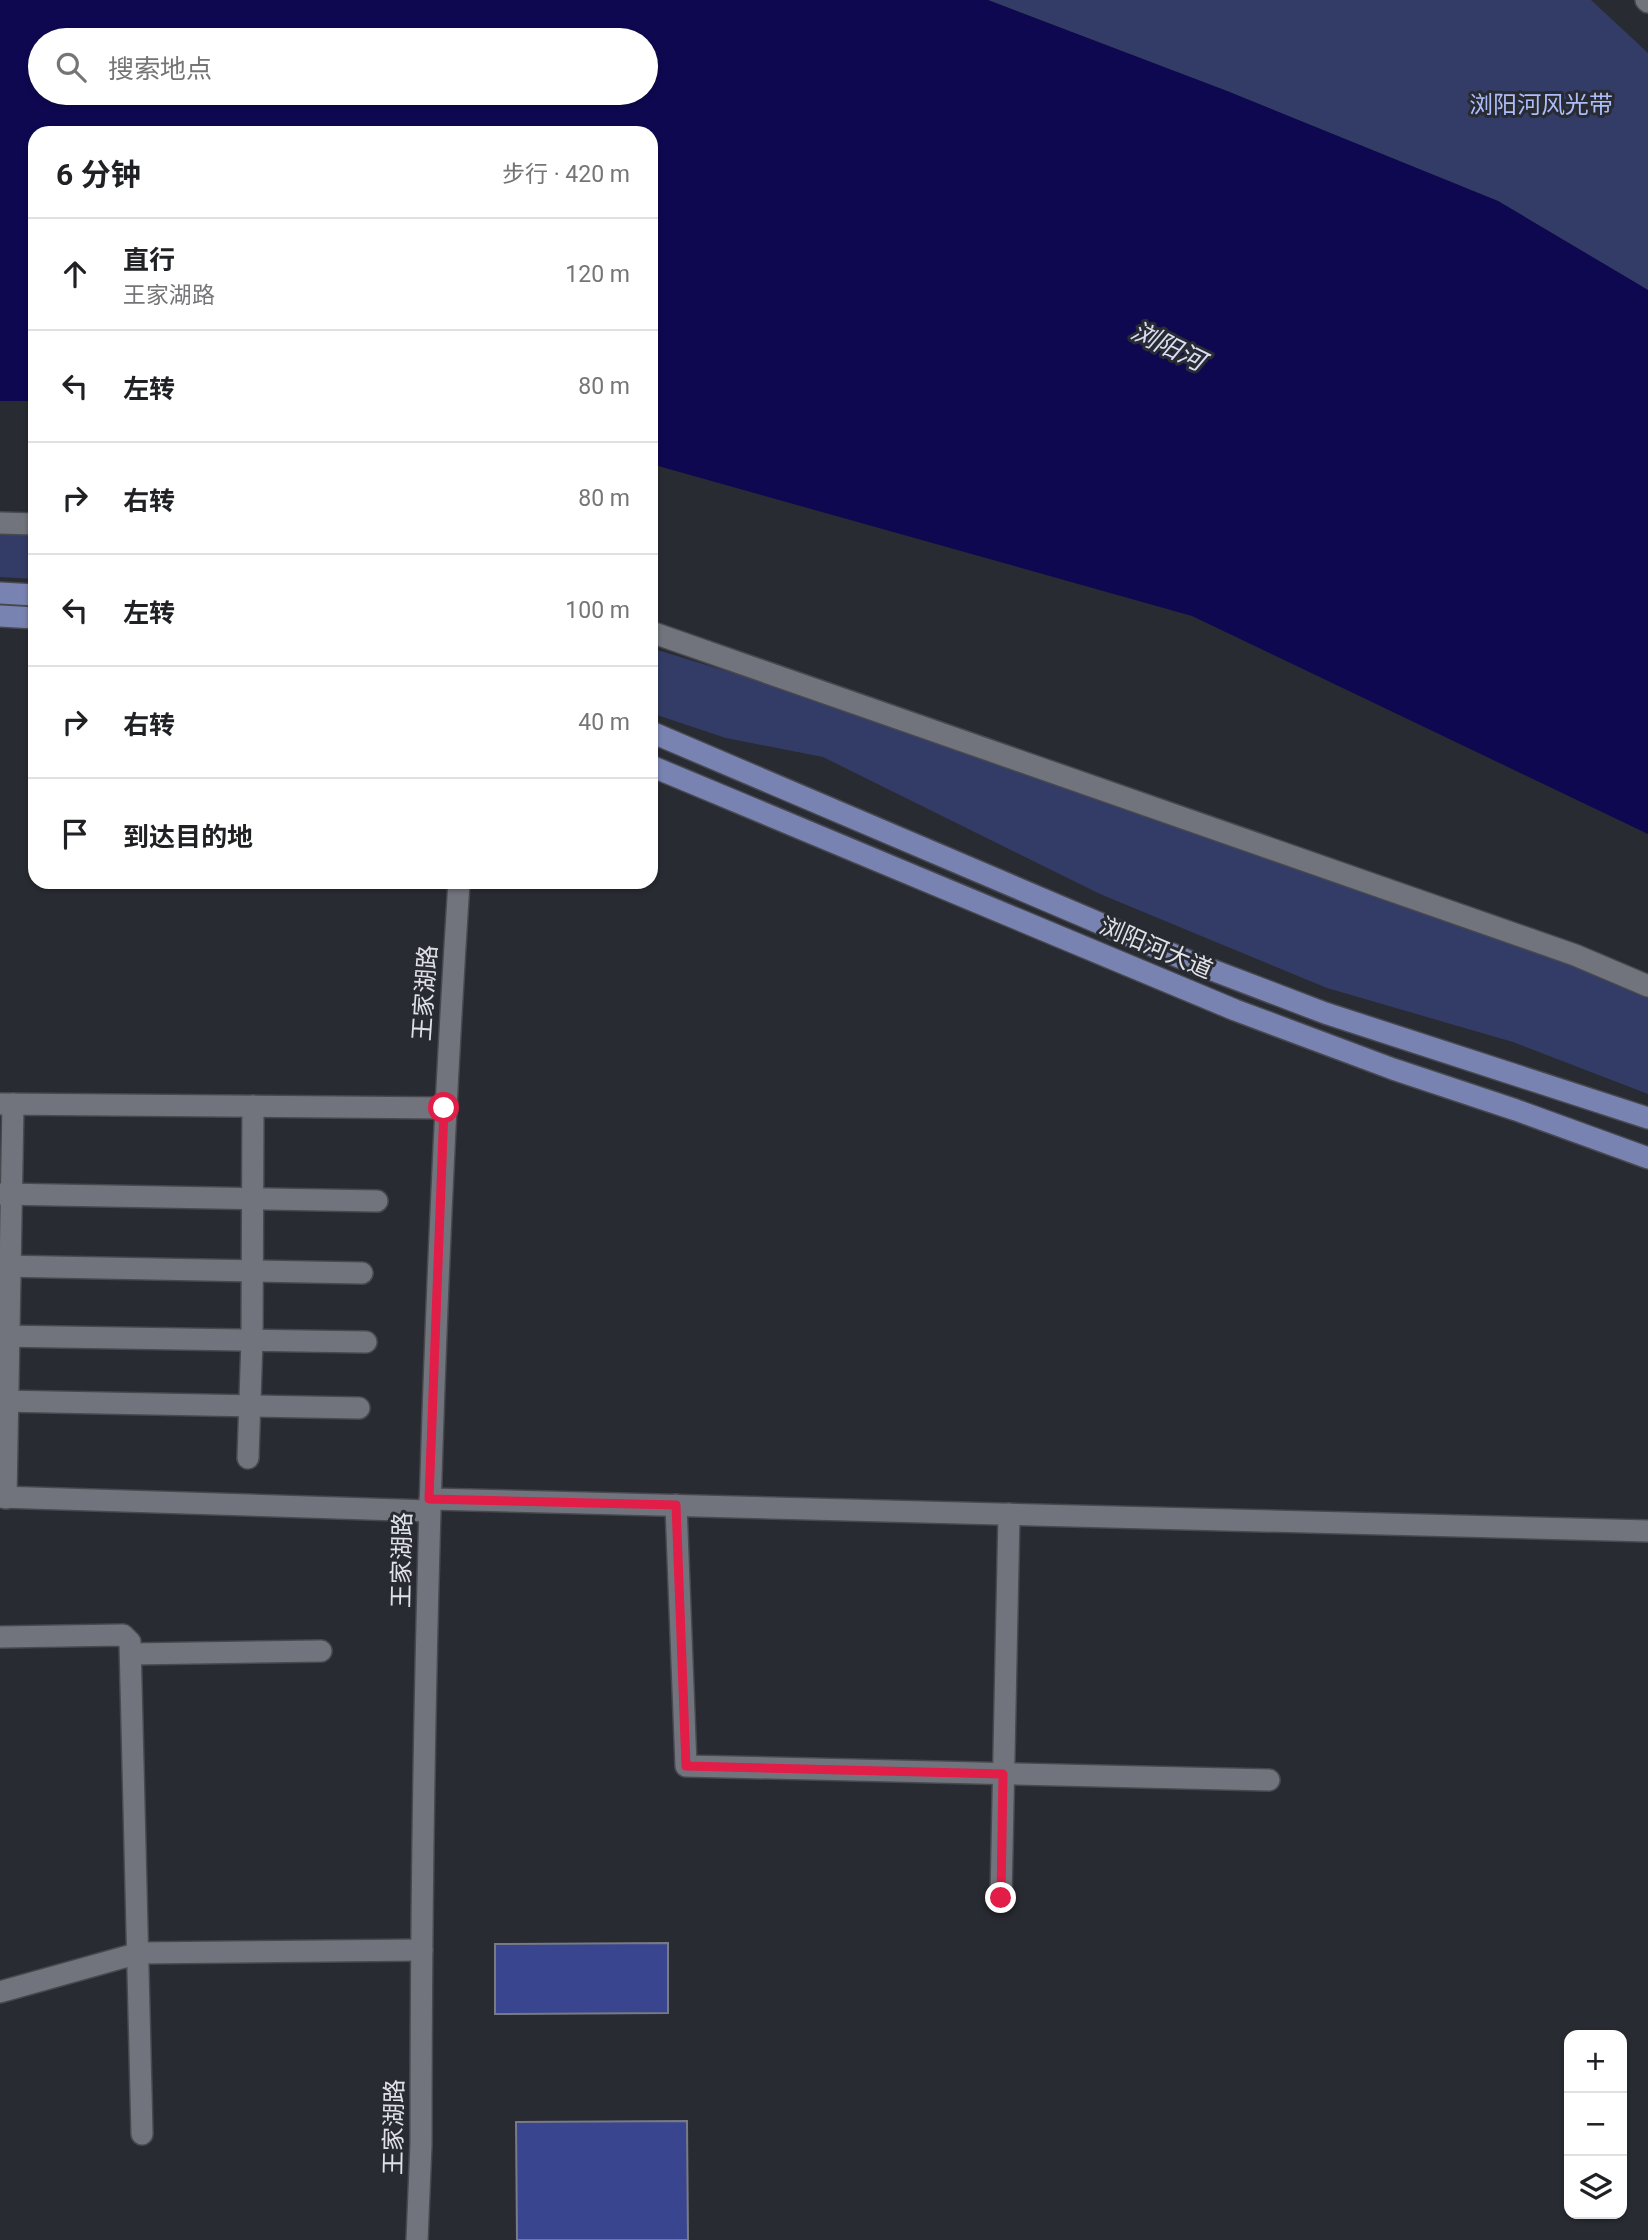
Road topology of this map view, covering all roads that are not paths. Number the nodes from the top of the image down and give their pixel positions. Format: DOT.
graph roads {
  1 [pos="0,523"];
  2 [pos="28,524"];
  3 [pos="0,593"];
  4 [pos="28,595"];
  5 [pos="0,616"];
  6 [pos="28,618"];
  7 [pos="658,634"];
  8 [pos="658,735"];
  9 [pos="658,769"];
  10 [pos="459,889"];
  11 [pos="1648,986"];
  12 [pos="6,1104"];
  13 [pos="253,1106"];
  14 [pos="444,1108"];
  15 [pos="1648,1118"];
  16 [pos="1648,1158"];
  17 [pos="5,1194"];
  18 [pos="253,1198"];
  19 [pos="377,1201"];
  20 [pos="5,1266"];
  21 [pos="252,1270"];
  22 [pos="362,1273"];
  23 [pos="5,1336"];
  24 [pos="251,1340"];
  25 [pos="366,1342"];
  26 [pos="4,1401"];
  27 [pos="249,1406"];
  28 [pos="359,1408"];
  29 [pos="248,1458"];
  30 [pos="3,1498"];
  31 [pos="429,1505"];
  32 [pos="676,1505"];
  33 [pos="1009,1514"];
  34 [pos="1648,1531"];
  35 [pos="0,1637"];
  36 [pos="321,1651"];
  37 [pos="132,1654"];
  38 [pos="1003,1774"];
  39 [pos="1269,1780"];
  40 [pos="1001,1898"];
  41 [pos="422,1950"];
  42 [pos="139,1952"];
  43 [pos="0,1992"];
  44 [pos="142,2134"];
  45 [pos="417,2240"];
  1 -- 2 [label="street"];
  3 -- 4 [label="main road"];
  5 -- 6 [label="main road"];
  7 -- 11 [label="street"];
  8 -- 15 [label="main road, 浏阳河大道"];
  9 -- 16 [label="main road, 浏阳河大道"];
  10 -- 14 [label="street, 王家湖路"];
  12 -- 13 [label="street"];
  12 -- 17 [label="street"];
  13 -- 14 [label="street"];
  13 -- 18 [label="street"];
  14 -- 31 [label="street, 王家湖路"];
  17 -- 18 [label="street"];
  17 -- 20 [label="street"];
  18 -- 19 [label="street"];
  18 -- 21 [label="street"];
  20 -- 21 [label="street"];
  20 -- 23 [label="street"];
  21 -- 22 [label="street"];
  21 -- 24 [label="street"];
  23 -- 24 [label="street"];
  23 -- 26 [label="street"];
  24 -- 25 [label="street"];
  24 -- 27 [label="street"];
  26 -- 27 [label="street"];
  26 -- 30 [label="street"];
  27 -- 28 [label="street"];
  27 -- 29 [label="street"];
  30 -- 31 [label="street"];
  31 -- 32 [label="street"];
  31 -- 41 [label="street, 王家湖路"];
  32 -- 33 [label="street"];
  32 -- 38 [label="street"];
  33 -- 34 [label="street"];
  33 -- 38 [label="street"];
  35 -- 37 [label="street"];
  36 -- 37 [label="street"];
  37 -- 42 [label="street"];
  38 -- 39 [label="street"];
  38 -- 40 [label="street"];
  41 -- 42 [label="street"];
  41 -- 45 [label="street, 王家湖路"];
  42 -- 43 [label="street"];
  42 -- 44 [label="street"];
}
